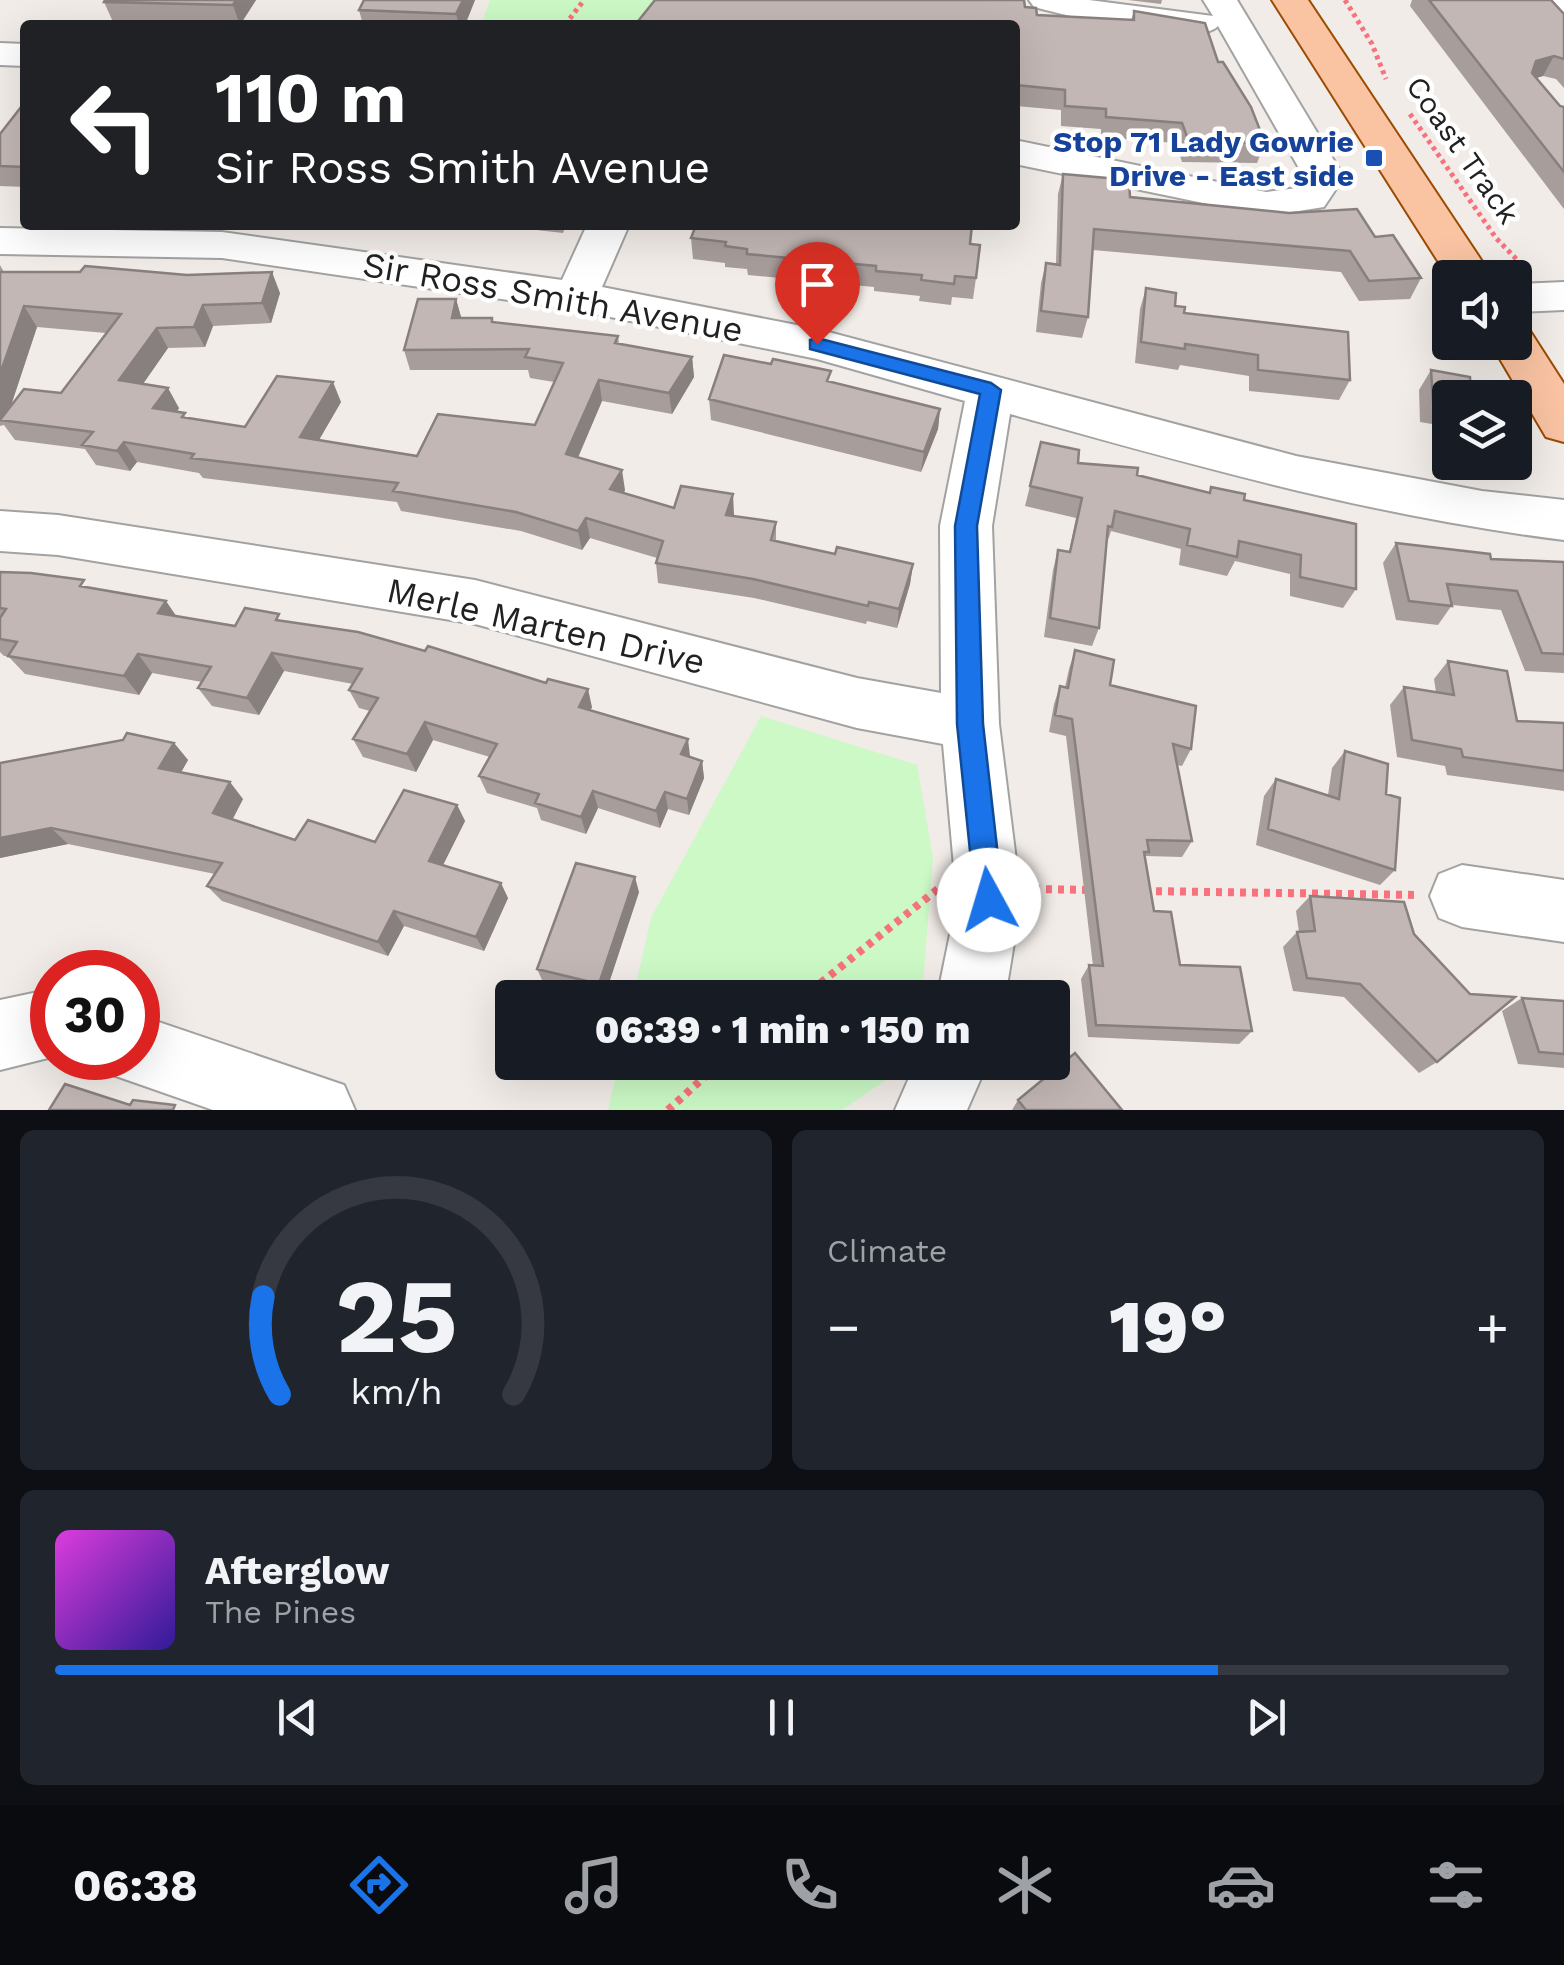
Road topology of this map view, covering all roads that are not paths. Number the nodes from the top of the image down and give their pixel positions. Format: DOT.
graph roads {
  1 [pos="1046,0"];
  2 [pos="1290,0"];
  3 [pos="1537,0"];
  4 [pos="1564,9"];
  5 [pos="1228,13"];
  6 [pos="1020,153"];
  7 [pos="606,230"];
  8 [pos="0,240"];
  9 [pos="1459,260"];
  10 [pos="576,296"];
  11 [pos="1523,360"];
  12 [pos="991,390"];
  13 [pos="1564,424"];
  14 [pos="1564,520"];
  15 [pos="0,531"];
  16 [pos="970,724"];
  17 [pos="1462,896"];
  18 [pos="1564,911"];
  19 [pos="975,980"];
  20 [pos="30,1028"];
  21 [pos="0,1035"];
  22 [pos="160,1057"];
  23 [pos="945,1080"];
  24 [pos="320,1110"];
  25 [pos="931,1110"];
  1 -- 5 [label="street"];
  2 -- 9 [label="main road"];
  3 -- 4 [label="street"];
  5 -- 6 [label="street"];
  7 -- 10 [label="street"];
  8 -- 10 [label="street, Sir Ross Smith Avenue"];
  10 -- 12 [label="street, Sir Ross Smith Avenue"];
  11 -- 13 [label="main road"];
  12 -- 14 [label="street, Sir Ross Smith Avenue"];
  12 -- 16 [label="street"];
  15 -- 16 [label="street, Merle Marten Drive"];
  16 -- 19 [label="street"];
  17 -- 18 [label="street"];
  20 -- 21 [label="street"];
  22 -- 24 [label="street"];
  23 -- 25 [label="street"];
}
